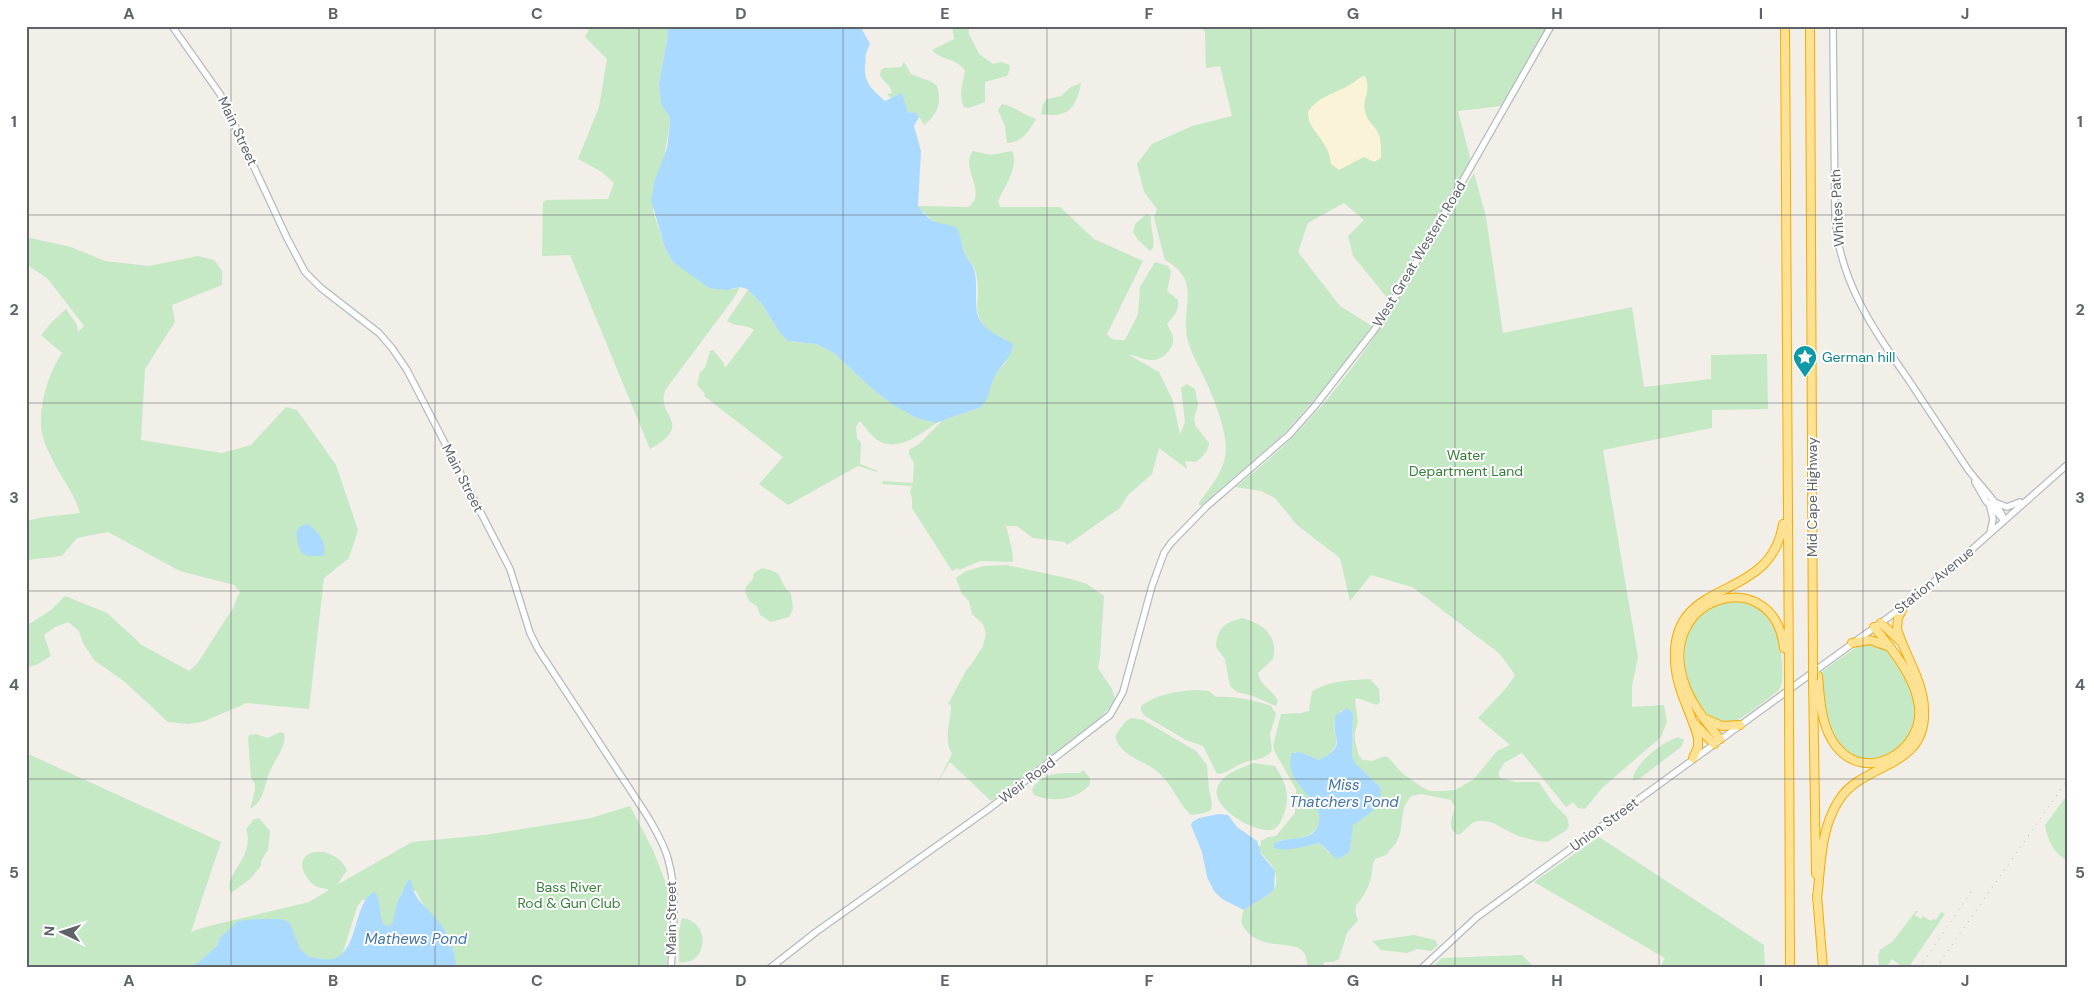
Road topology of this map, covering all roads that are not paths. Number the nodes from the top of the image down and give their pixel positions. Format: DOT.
graph roads {
  1 [pos="172,26"];
  2 [pos="1551,26"];
  3 [pos="1785,26"];
  4 [pos="1810,26"];
  5 [pos="1833,26"];
  6 [pos="2068,464"];
  7 [pos="2040,488"];
  8 [pos="1991,503"];
  9 [pos="1786,504"];
  10 [pos="2004,520"];
  11 [pos="1192,522"];
  12 [pos="1990,533"];
  13 [pos="1904,606"];
  14 [pos="1878,625"];
  15 [pos="1852,643"];
  16 [pos="1903,645"];
  17 [pos="1889,647"];
  18 [pos="1816,678"];
  19 [pos="1790,684"];
  20 [pos="1704,718"];
  21 [pos="1693,722"];
  22 [pos="1740,725"];
  23 [pos="1717,741"];
  24 [pos="1693,758"];
  25 [pos="1817,899"];
  26 [pos="671,968"];
  27 [pos="770,968"];
  28 [pos="1422,968"];
  29 [pos="1790,968"];
  30 [pos="1823,968"];
  1 -- 26 [label="main road, Main Street"];
  2 -- 11 [label="main road, West Great Western Road"];
  3 -- 9 [label="highway, Mid Cape Highway"];
  4 -- 18 [label="highway, Mid Cape Highway, bridge"];
  5 -- 8 [label="main road, Whites Path"];
  6 -- 7 [label="main road, Station Avenue"];
  7 -- 8 [label="main road"];
  7 -- 10 [label="main road, Station Avenue"];
  8 -- 10 [label="main road, Whites Path"];
  8 -- 12 [label="main road"];
  9 -- 19 [label="highway, Mid Cape Highway"];
  9 -- 21 [label="highway"];
  10 -- 12 [label="main road, Station Avenue"];
  11 -- 27 [label="main road, Weir Road"];
  12 -- 13 [label="main road, Station Avenue"];
  13 -- 14 [label="main road, Station Avenue"];
  13 -- 16 [label="highway"];
  14 -- 15 [label="main road, Station Avenue"];
  14 -- 16 [label="highway"];
  14 -- 17 [label="highway"];
  15 -- 17 [label="highway"];
  15 -- 19 [label="main road, Station Avenue"];
  16 -- 25 [label="highway"];
  17 -- 18 [label="highway"];
  18 -- 25 [label="highway, Mid Cape Highway"];
  19 -- 20 [label="highway"];
  19 -- 22 [label="main road, Union Street"];
  19 -- 29 [label="highway, Mid Cape Highway, bridge"];
  20 -- 22 [label="highway"];
  20 -- 23 [label="highway"];
  21 -- 23 [label="highway"];
  21 -- 24 [label="highway"];
  22 -- 23 [label="main road, Union Street"];
  23 -- 24 [label="main road, Union Street"];
  24 -- 28 [label="main road, Union Street"];
  25 -- 30 [label="highway, Mid Cape Highway"];
}
